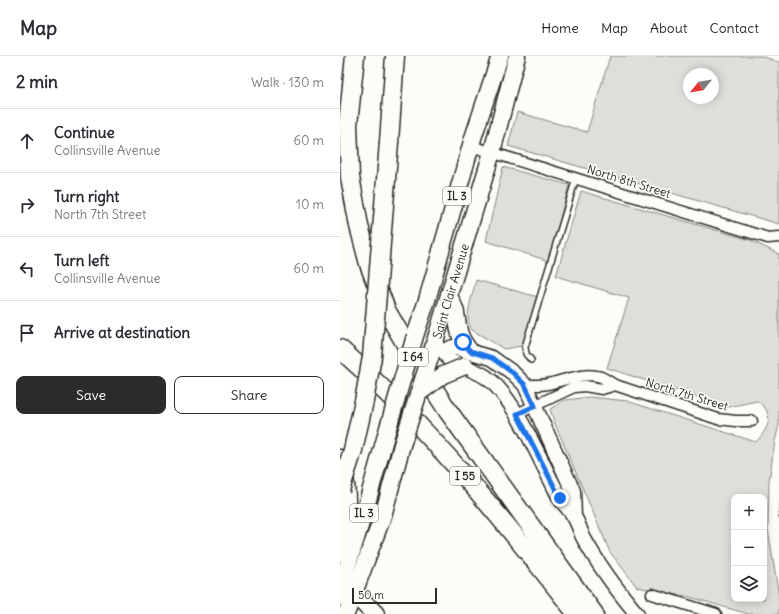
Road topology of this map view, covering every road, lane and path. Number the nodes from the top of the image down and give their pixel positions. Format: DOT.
graph roads {
  1 [pos="355,56"];
  2 [pos="395,56"];
  3 [pos="500,56"];
  4 [pos="517,56"];
  5 [pos="471,146"];
  6 [pos="492,152"];
  7 [pos="576,178"];
  8 [pos="779,237"];
  9 [pos="449,295"];
  10 [pos="427,300"];
  11 [pos="340,349"];
  12 [pos="470,351"];
  13 [pos="433,352"];
  14 [pos="531,360"];
  15 [pos="465,366"];
  16 [pos="407,367"];
  17 [pos="525,385"];
  18 [pos="615,385"];
  19 [pos="418,394"];
  20 [pos="535,406"];
  21 [pos="517,414"];
  22 [pos="752,421"];
  23 [pos="340,459"];
  24 [pos="340,490"];
  25 [pos="574,516"];
  26 [pos="340,552"];
  27 [pos="345,573"];
  28 [pos="652,594"];
  29 [pos="347,595"];
  30 [pos="346,614"];
  31 [pos="375,614"];
  32 [pos="577,614"];
  33 [pos="594,614"];
  34 [pos="638,614"];
  35 [pos="716,614"];
  1 -- 33 [label="highway, I 64"];
  2 -- 24 [label="highway, bridge"];
  3 -- 5 [label="main road, Saint Clair Avenue / IL 3"];
  4 -- 6 [label="main road, Saint Clair Avenue"];
  5 -- 6 [label="street, North 8th Street"];
  5 -- 10 [label="main road, Saint Clair Avenue / IL 3"];
  6 -- 7 [label="street, North 8th Street"];
  6 -- 9 [label="main road, Saint Clair Avenue"];
  7 -- 8 [label="street, North 8th Street"];
  7 -- 14 [label="lane"];
  9 -- 12 [label="main road"];
  9 -- 13 [label="main road, Saint Clair Avenue"];
  10 -- 13 [label="main road"];
  10 -- 16 [label="main road, Saint Clair Avenue / IL 3, bridge"];
  11 -- 32 [label="highway, I 55"];
  12 -- 13 [label="main road"];
  12 -- 17 [label="main road"];
  13 -- 15 [label="main road"];
  13 -- 16 [label="main road"];
  13 -- 19 [label="main road, Saint Clair Avenue, bridge"];
  15 -- 19 [label="main road, bridge"];
  15 -- 21 [label="main road"];
  16 -- 27 [label="main road, Saint Clair Avenue / IL 3, bridge"];
  17 -- 18 [label="street, North 7th Street"];
  17 -- 20 [label="main road"];
  18 -- 20 [label="street, North 7th Street"];
  18 -- 22 [label="street, North 7th Street"];
  19 -- 29 [label="main road, Saint Clair Avenue, bridge"];
  20 -- 21 [label="street, North 7th Street"];
  20 -- 25 [label="main road"];
  21 -- 25 [label="main road"];
  23 -- 26 [label="highway"];
  25 -- 34 [label="main road"];
  27 -- 29 [label="highway"];
  28 -- 35 [label="street"];
  29 -- 30 [label="main road, Saint Clair Avenue"];
  29 -- 31 [label="highway"];
}
